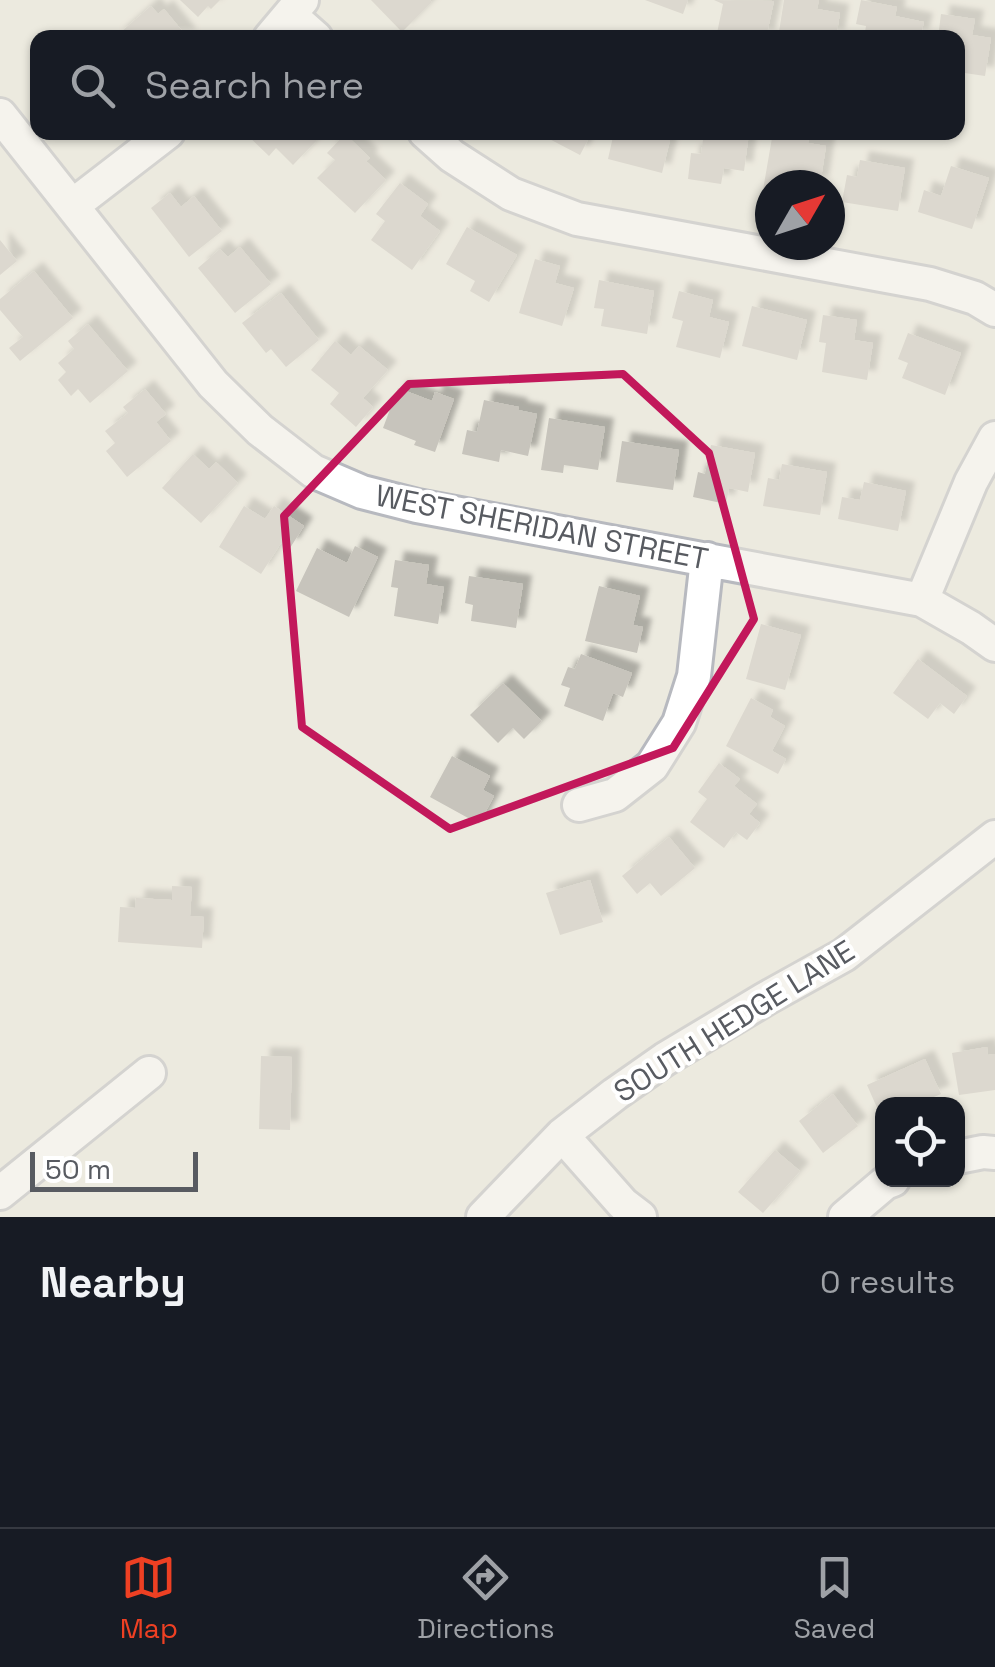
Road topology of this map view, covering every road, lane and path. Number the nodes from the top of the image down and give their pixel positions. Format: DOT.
graph roads {
  1 [pos="0,115"];
  2 [pos="158,140"];
  3 [pos="434,140"];
  4 [pos="72,206"];
  5 [pos="995,310"];
  6 [pos="995,438"];
  7 [pos="708,558"];
  8 [pos="922,600"];
  9 [pos="995,645"];
  10 [pos="579,804"];
  11 [pos="995,837"];
  12 [pos="149,1073"];
  13 [pos="562,1134"];
  14 [pos="995,1153"];
  15 [pos="965,1156"];
  16 [pos="880,1187"];
  17 [pos="0,1193"];
  18 [pos="483,1217"];
  19 [pos="640,1217"];
  20 [pos="845,1217"];
  1 -- 4 [label="street, WEST SHERIDAN STREET"];
  2 -- 4 [label="street"];
  3 -- 5 [label="street"];
  4 -- 7 [label="street, WEST SHERIDAN STREET"];
  6 -- 8 [label="street"];
  7 -- 8 [label="street, WEST SHERIDAN STREET"];
  7 -- 10 [label="street"];
  8 -- 9 [label="street, WEST SHERIDAN STREET"];
  11 -- 13 [label="street, SOUTH HEDGE LANE"];
  12 -- 17 [label="street"];
  13 -- 18 [label="street, SOUTH HEDGE LANE"];
  13 -- 19 [label="street"];
  14 -- 15 [label="street"];
  16 -- 20 [label="street"];
}
